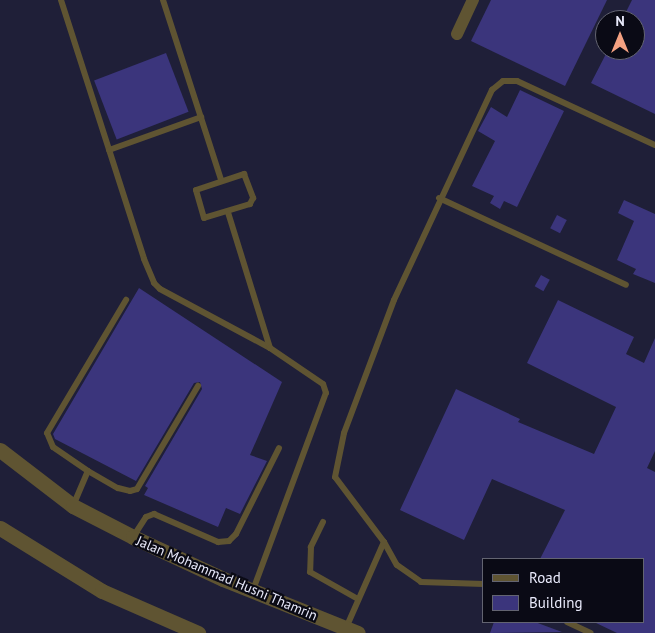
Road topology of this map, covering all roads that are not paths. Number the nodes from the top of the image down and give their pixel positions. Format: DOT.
graph roads {
  1 [pos="61,0"];
  2 [pos="163,0"];
  3 [pos="473,0"];
  4 [pos="456,34"];
  5 [pos="201,117"];
  6 [pos="655,145"];
  7 [pos="109,150"];
  8 [pos="220,180"];
  9 [pos="439,198"];
  10 [pos="228,212"];
  11 [pos="626,285"];
  12 [pos="126,300"];
  13 [pos="270,348"];
  14 [pos="198,386"];
  15 [pos="278,448"];
  16 [pos="0,450"];
  17 [pos="88,470"];
  18 [pos="73,506"];
  19 [pos="323,522"];
  20 [pos="0,528"];
  21 [pos="133,537"];
  22 [pos="384,542"];
  23 [pos="482,584"];
  24 [pos="252,592"];
  25 [pos="358,599"];
  26 [pos="569,623"];
  27 [pos="352,631"];
  28 [pos="198,633"];
  29 [pos="590,633"];
  1 -- 7 [label="lane"];
  2 -- 5 [label="lane"];
  3 -- 4 [label="street"];
  5 -- 7 [label="lane"];
  5 -- 8 [label="lane"];
  6 -- 9 [label="lane"];
  7 -- 13 [label="lane"];
  8 -- 10 [label="lane"];
  8 -- 10 [label="lane"];
  9 -- 11 [label="lane"];
  9 -- 22 [label="lane"];
  10 -- 13 [label="lane"];
  12 -- 17 [label="lane"];
  13 -- 24 [label="lane"];
  14 -- 17 [label="lane"];
  15 -- 21 [label="lane"];
  16 -- 18 [label="street, Jalan Mohammad Husni Thamrin"];
  17 -- 18 [label="lane"];
  18 -- 21 [label="street, Jalan Mohammad Husni Thamrin"];
  19 -- 25 [label="lane"];
  20 -- 28 [label="street"];
  21 -- 24 [label="street, Jalan Mohammad Husni Thamrin"];
  22 -- 23 [label="lane"];
  22 -- 25 [label="lane"];
  24 -- 27 [label="street, Jalan Mohammad Husni Thamrin"];
  25 -- 27 [label="lane"];
  26 -- 29 [label="lane"];
}
